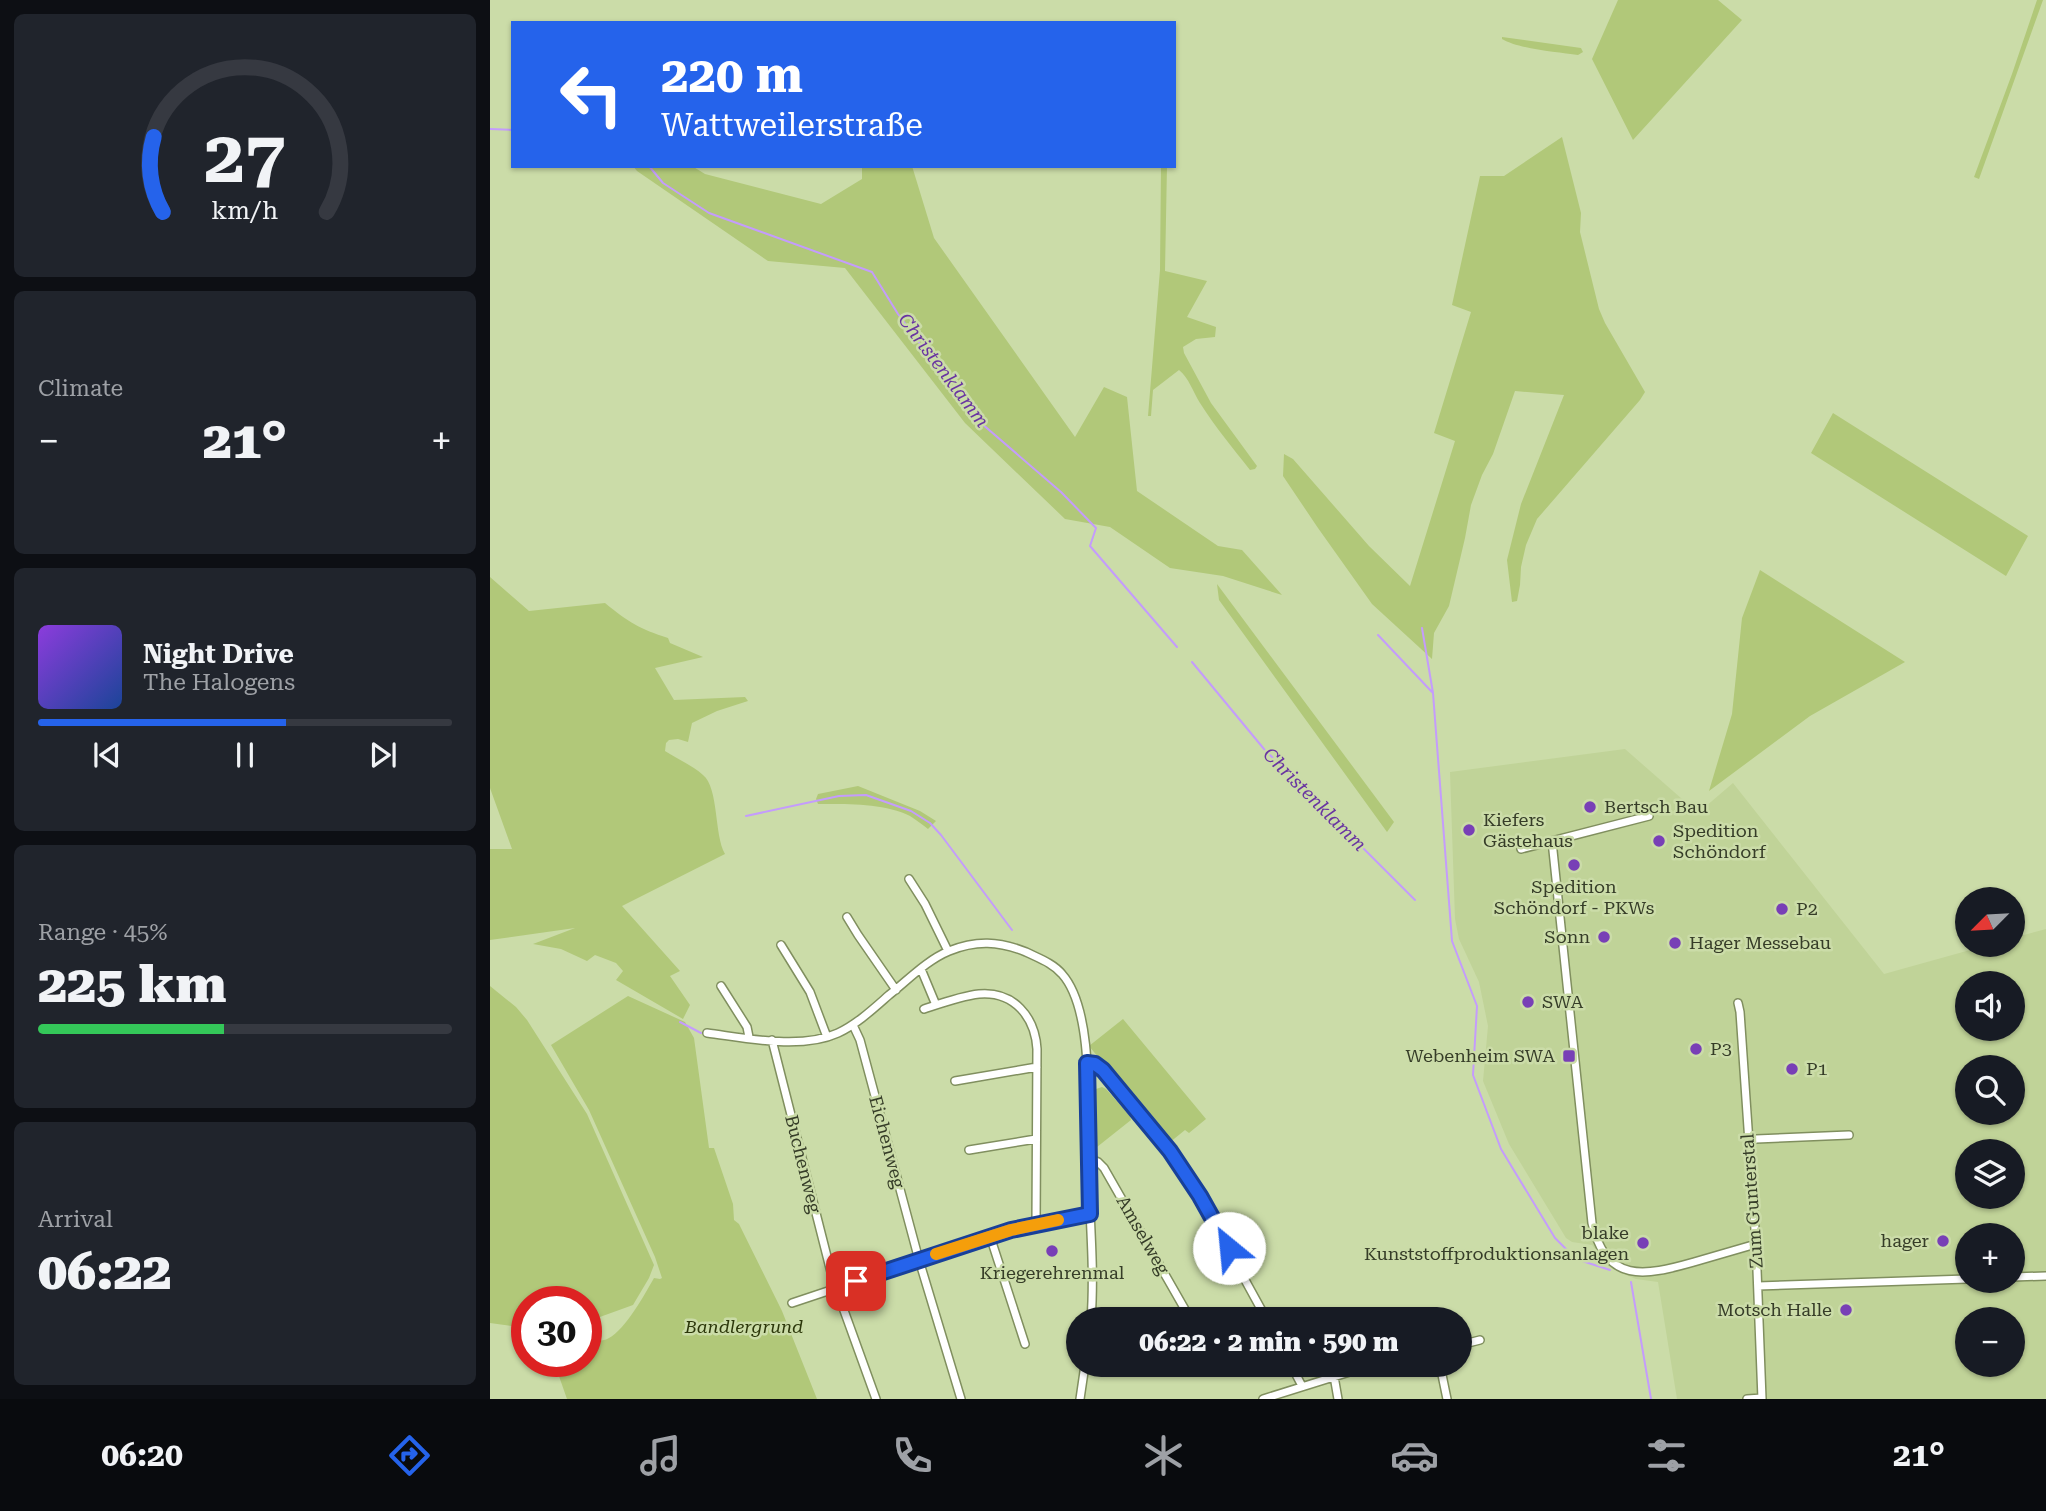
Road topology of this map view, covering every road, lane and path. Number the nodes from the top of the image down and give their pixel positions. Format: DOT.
graph roads {
  1 [pos="1649,816"];
  2 [pos="1552,841"];
  3 [pos="1521,849"];
  4 [pos="909,878"];
  5 [pos="847,917"];
  6 [pos="781,945"];
  7 [pos="948,951"];
  8 [pos="921,969"];
  9 [pos="721,986"];
  10 [pos="896,989"];
  11 [pos="1738,1003"];
  12 [pos="936,1005"];
  13 [pos="925,1009"];
  14 [pos="853,1025"];
  15 [pos="707,1032"];
  16 [pos="748,1037"];
  17 [pos="827,1037"];
  18 [pos="772,1040"];
  19 [pos="1087,1063"];
  20 [pos="1037,1067"];
  21 [pos="955,1081"];
  22 [pos="1849,1135"];
  23 [pos="1036,1139"];
  24 [pos="1749,1143"];
  25 [pos="969,1150"];
  26 [pos="1088,1158"];
  27 [pos="1090,1214"];
  28 [pos="1036,1224"];
  29 [pos="990,1236"];
  30 [pos="1756,1244"];
  31 [pos="919,1259"];
  32 [pos="2046,1276"];
  33 [pos="2025,1277"];
  34 [pos="1955,1279"];
  35 [pos="1758,1286"];
  36 [pos="836,1288"];
  37 [pos="792,1304"];
  38 [pos="1091,1307"];
  39 [pos="1184,1307"];
  40 [pos="1259,1307"];
  41 [pos="1480,1340"];
  42 [pos="1472,1342"];
  43 [pos="1025,1344"];
  44 [pos="1083,1377"];
  45 [pos="1297,1377"];
  46 [pos="1331,1377"];
  47 [pos="1334,1377"];
  48 [pos="1442,1377"];
  49 [pos="1302,1386"];
  50 [pos="1762,1398"];
  51 [pos="876,1399"];
  52 [pos="961,1399"];
  53 [pos="1080,1399"];
  54 [pos="1263,1399"];
  55 [pos="1338,1399"];
  56 [pos="1447,1399"];
  57 [pos="1747,1399"];
  1 -- 2 [label="street"];
  2 -- 3 [label="street"];
  2 -- 30 [label="street"];
  4 -- 7 [label="street"];
  5 -- 10 [label="street"];
  6 -- 17 [label="street"];
  7 -- 8 [label="street"];
  7 -- 19 [label="street"];
  8 -- 10 [label="street"];
  8 -- 12 [label="street"];
  9 -- 16 [label="street"];
  10 -- 14 [label="street"];
  11 -- 24 [label="street, Zum Gunterstal"];
  12 -- 13 [label="street"];
  12 -- 20 [label="street"];
  14 -- 17 [label="street"];
  14 -- 31 [label="street, Eichenweg"];
  15 -- 16 [label="street"];
  16 -- 18 [label="street"];
  17 -- 18 [label="street"];
  18 -- 36 [label="street, Buchenweg"];
  19 -- 26 [label="street"];
  19 -- 40 [label="street"];
  20 -- 21 [label="street"];
  20 -- 23 [label="street"];
  22 -- 24 [label="street"];
  23 -- 25 [label="street"];
  23 -- 28 [label="street"];
  24 -- 30 [label="street, Zum Gunterstal"];
  26 -- 27 [label="street"];
  26 -- 39 [label="street, Amselweg"];
  27 -- 28 [label="street"];
  27 -- 38 [label="street"];
  28 -- 29 [label="street"];
  29 -- 31 [label="street"];
  29 -- 43 [label="street"];
  30 -- 35 [label="street, Zum Gunterstal"];
  31 -- 36 [label="street"];
  31 -- 52 [label="street, Eichenweg"];
  32 -- 33 [label="street"];
  34 -- 35 [label="street"];
  35 -- 50 [label="street, Zum Gunterstal"];
  36 -- 37 [label="street"];
  36 -- 51 [label="street, Buchenweg"];
  41 -- 42 [label="street"];
  44 -- 53 [label="street"];
  45 -- 49 [label="street"];
  46 -- 49 [label="street"];
  47 -- 55 [label="street"];
  48 -- 56 [label="street"];
  49 -- 54 [label="street"];
  50 -- 57 [label="street"];
}
